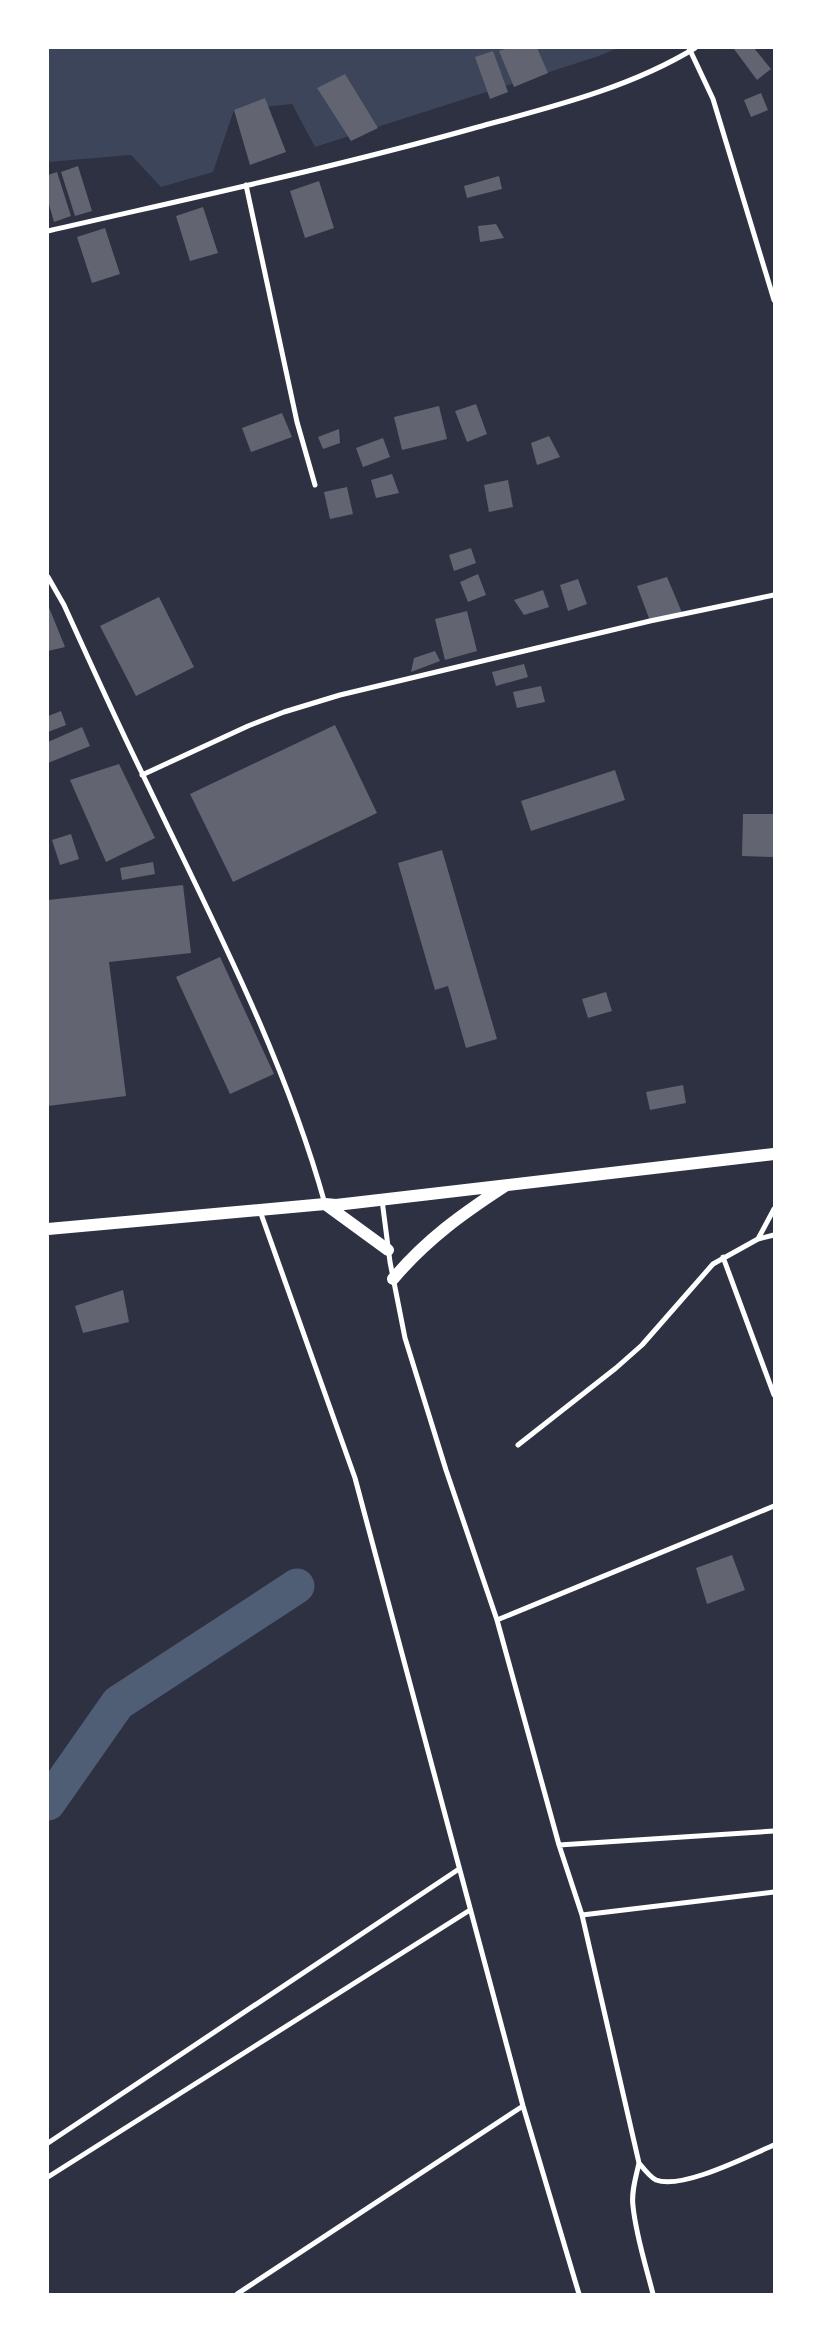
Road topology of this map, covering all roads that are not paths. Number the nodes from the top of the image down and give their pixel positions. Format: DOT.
graph roads {
  1 [pos="692,48"];
  2 [pos="246,185"];
  3 [pos="48,231"];
  4 [pos="774,300"];
  5 [pos="315,485"];
  6 [pos="48,576"];
  7 [pos="774,595"];
  8 [pos="142,775"];
  9 [pos="774,1154"];
  10 [pos="508,1185"];
  11 [pos="382,1200"];
  12 [pos="325,1204"];
  13 [pos="774,1209"];
  14 [pos="260,1211"];
  15 [pos="48,1229"];
  16 [pos="774,1235"];
  17 [pos="758,1239"];
  18 [pos="388,1250"];
  19 [pos="723,1257"];
  20 [pos="393,1279"];
  21 [pos="774,1395"];
  22 [pos="518,1445"];
  23 [pos="774,1506"];
  24 [pos="497,1620"];
  25 [pos="774,1831"];
  26 [pos="559,1845"];
  27 [pos="459,1868"];
  28 [pos="774,1892"];
  29 [pos="470,1910"];
  30 [pos="582,1915"];
  31 [pos="523,2106"];
  32 [pos="48,2142"];
  33 [pos="774,2145"];
  34 [pos="639,2163"];
  35 [pos="48,2177"];
  36 [pos="237,2294"];
  37 [pos="579,2294"];
  38 [pos="654,2294"];
  1 -- 2 [label="street"];
  1 -- 4 [label="street"];
  2 -- 3 [label="street"];
  2 -- 5 [label="street"];
  6 -- 8 [label="street"];
  7 -- 8 [label="street"];
  8 -- 12 [label="street"];
  9 -- 10 [label="main road"];
  10 -- 11 [label="main road"];
  10 -- 20 [label="main road"];
  11 -- 12 [label="main road"];
  11 -- 18 [label="street"];
  12 -- 14 [label="main road"];
  12 -- 18 [label="main road"];
  13 -- 17 [label="street"];
  14 -- 15 [label="main road"];
  14 -- 27 [label="street"];
  16 -- 17 [label="street"];
  17 -- 19 [label="street"];
  18 -- 20 [label="street"];
  19 -- 21 [label="street"];
  19 -- 22 [label="street"];
  20 -- 24 [label="street"];
  23 -- 24 [label="street"];
  24 -- 26 [label="street"];
  25 -- 26 [label="street"];
  26 -- 30 [label="street"];
  27 -- 29 [label="street"];
  27 -- 32 [label="street"];
  28 -- 30 [label="street"];
  29 -- 31 [label="street"];
  29 -- 35 [label="street"];
  30 -- 34 [label="street"];
  31 -- 36 [label="street"];
  31 -- 37 [label="street"];
  33 -- 34 [label="street"];
  34 -- 38 [label="street"];
}
